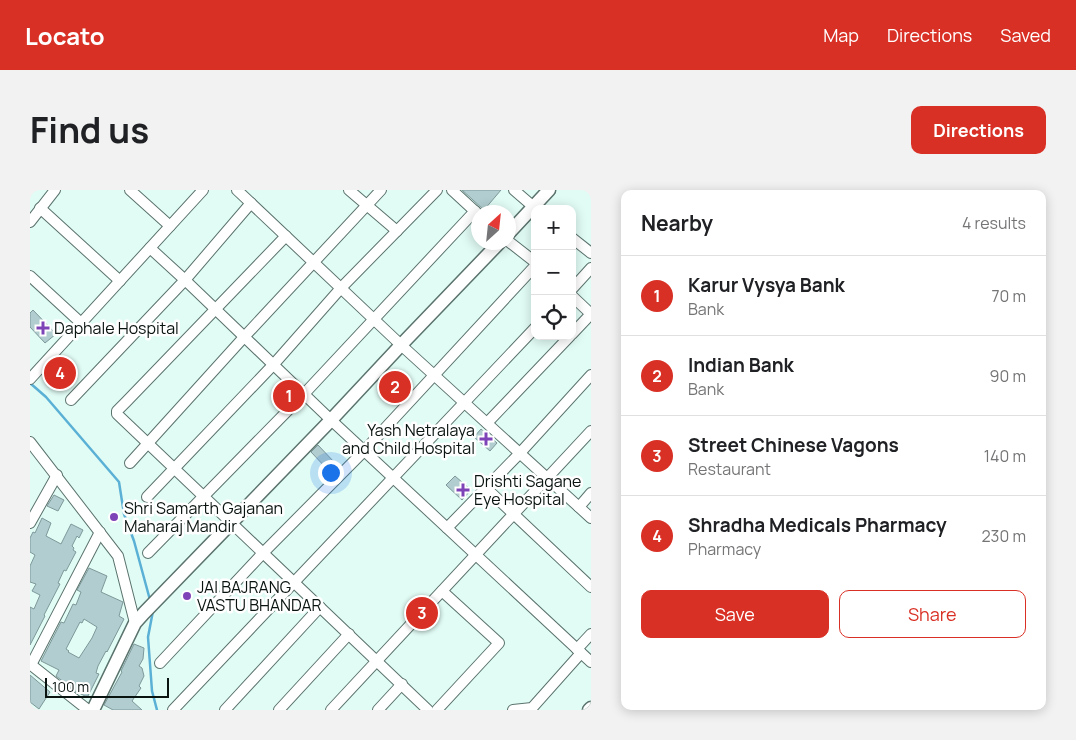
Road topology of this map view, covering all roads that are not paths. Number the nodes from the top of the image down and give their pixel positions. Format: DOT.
graph roads {
  1 [pos="55,190"];
  2 [pos="130,190"];
  3 [pos="204,190"];
  4 [pos="237,190"];
  5 [pos="349,190"];
  6 [pos="381,190"];
  7 [pos="437,190"];
  8 [pos="452,190"];
  9 [pos="514,190"];
  10 [pos="549,190"];
  11 [pos="251,203"];
  12 [pos="367,205"];
  13 [pos="532,205"];
  14 [pos="537,205"];
  15 [pos="471,207"];
  16 [pos="40,208"];
  17 [pos="531,212"];
  18 [pos="471,218"];
  19 [pos="30,222"];
  20 [pos="170,226"];
  21 [pos="516,226"];
  22 [pos="397,231"];
  23 [pos="286,236"];
  24 [pos="576,241"];
  25 [pos="516,247"];
  26 [pos="150,248"];
  27 [pos="492,250"];
  28 [pos="591,254"];
  29 [pos="531,259"];
  30 [pos="314,262"];
  31 [pos="591,268"];
  32 [pos="531,270"];
  33 [pos="30,276"];
  34 [pos="185,280"];
  35 [pos="120,282"];
  36 [pos="576,285"];
  37 [pos="341,288"];
  38 [pos="576,300"];
  39 [pos="216,309"];
  40 [pos="591,314"];
  41 [pos="374,319"];
  42 [pos="81,323"];
  43 [pos="576,330"];
  44 [pos="531,332"];
  45 [pos="245,336"];
  46 [pos="566,340"];
  47 [pos="401,345"];
  48 [pos="274,364"];
  49 [pos="433,374"];
  50 [pos="591,375"];
  51 [pos="30,379"];
  52 [pos="304,394"];
  53 [pos="71,400"];
  54 [pos="463,402"];
  55 [pos="331,420"];
  56 [pos="487,423"];
  57 [pos="591,431"];
  58 [pos="30,442"];
  59 [pos="147,444"];
  60 [pos="364,451"];
  61 [pos="520,453"];
  62 [pos="130,463"];
  63 [pos="174,469"];
  64 [pos="57,475"];
  65 [pos="392,477"];
  66 [pos="547,478"];
  67 [pos="486,488"];
  68 [pos="591,494"];
  69 [pos="146,497"];
  70 [pos="203,497"];
  71 [pos="579,507"];
  72 [pos="514,513"];
  73 [pos="591,518"];
  74 [pos="30,523"];
  75 [pos="231,523"];
  76 [pos="447,528"];
  77 [pos="100,532"];
  78 [pos="148,553"];
  79 [pos="263,553"];
  80 [pos="475,555"];
  81 [pos="294,582"];
  82 [pos="591,587"];
  83 [pos="442,591"];
  84 [pos="320,607"];
  85 [pos="136,623"];
  86 [pos="349,634"];
  87 [pos="591,634"];
  88 [pos="579,651"];
  89 [pos="378,662"];
  90 [pos="591,662"];
  91 [pos="160,663"];
  92 [pos="31,664"];
  93 [pos="402,684"];
  94 [pos="88,710"];
  95 [pos="93,710"];
  96 [pos="173,710"];
  97 [pos="225,710"];
  98 [pos="280,710"];
  99 [pos="331,710"];
  100 [pos="378,710"];
  101 [pos="428,710"];
  102 [pos="437,710"];
  103 [pos="513,710"];
  1 -- 16 [label="street"];
  2 -- 20 [label="street"];
  3 -- 20 [label="street"];
  4 -- 11 [label="street"];
  5 -- 12 [label="street"];
  6 -- 12 [label="street"];
  7 -- 22 [label="street"];
  8 -- 15 [label="street"];
  9 -- 13 [label="street"];
  10 -- 14 [label="street"];
  11 -- 23 [label="street"];
  11 -- 34 [label="street"];
  12 -- 22 [label="street"];
  12 -- 30 [label="street"];
  16 -- 19 [label="street"];
  16 -- 35 [label="street"];
  17 -- 21 [label="street"];
  18 -- 41 [label="street"];
  20 -- 26 [label="street"];
  22 -- 37 [label="street"];
  23 -- 30 [label="street"];
  23 -- 39 [label="street"];
  24 -- 28 [label="street"];
  25 -- 29 [label="street"];
  26 -- 34 [label="street"];
  26 -- 35 [label="street"];
  27 -- 47 [label="street"];
  30 -- 37 [label="street"];
  30 -- 45 [label="street"];
  31 -- 36 [label="street"];
  32 -- 49 [label="street"];
  33 -- 42 [label="street"];
  34 -- 39 [label="street"];
  34 -- 53 [label="street"];
  35 -- 42 [label="street"];
  37 -- 41 [label="street"];
  37 -- 48 [label="street"];
  38 -- 40 [label="street"];
  39 -- 45 [label="street"];
  39 -- 59 [label="street"];
  40 -- 43 [label="street"];
  41 -- 47 [label="street"];
  41 -- 52 [label="street"];
  42 -- 51 [label="street"];
  44 -- 54 [label="street"];
  45 -- 48 [label="street"];
  45 -- 59 [label="street"];
  46 -- 56 [label="street"];
  47 -- 49 [label="street"];
  47 -- 55 [label="street"];
  48 -- 52 [label="street"];
  48 -- 63 [label="street"];
  49 -- 54 [label="street"];
  49 -- 60 [label="street"];
  50 -- 61 [label="street"];
  52 -- 55 [label="street"];
  52 -- 70 [label="street"];
  54 -- 56 [label="street"];
  54 -- 65 [label="street"];
  55 -- 60 [label="street"];
  55 -- 75 [label="street"];
  56 -- 61 [label="street"];
  57 -- 66 [label="street"];
  58 -- 64 [label="street"];
  59 -- 62 [label="street"];
  59 -- 63 [label="street"];
  60 -- 65 [label="street"];
  60 -- 79 [label="street"];
  61 -- 66 [label="street"];
  61 -- 67 [label="street"];
  63 -- 69 [label="street"];
  63 -- 70 [label="street"];
  64 -- 74 [label="street"];
  64 -- 77 [label="street"];
  65 -- 76 [label="street"];
  65 -- 81 [label="street"];
  66 -- 71 [label="street"];
  66 -- 72 [label="street"];
  67 -- 72 [label="street"];
  67 -- 76 [label="street"];
  68 -- 71 [label="street"];
  70 -- 75 [label="street"];
  70 -- 78 [label="street"];
  71 -- 73 [label="street"];
  72 -- 80 [label="street"];
  72 -- 82 [label="street"];
  75 -- 79 [label="street"];
  75 -- 85 [label="street"];
  76 -- 80 [label="street"];
  77 -- 85 [label="street"];
  77 -- 92 [label="street"];
  79 -- 81 [label="street"];
  79 -- 91 [label="street"];
  80 -- 83 [label="street"];
  80 -- 88 [label="street"];
  81 -- 84 [label="street"];
  81 -- 96 [label="street"];
  83 -- 89 [label="street"];
  83 -- 102 [label="street"];
  84 -- 86 [label="street"];
  84 -- 97 [label="street"];
  85 -- 95 [label="street"];
  86 -- 89 [label="street"];
  86 -- 98 [label="street"];
  87 -- 88 [label="street"];
  88 -- 90 [label="street"];
  88 -- 103 [label="street"];
  89 -- 93 [label="street"];
  89 -- 99 [label="street"];
  92 -- 94 [label="street"];
  93 -- 100 [label="street"];
  93 -- 101 [label="street"];
}
